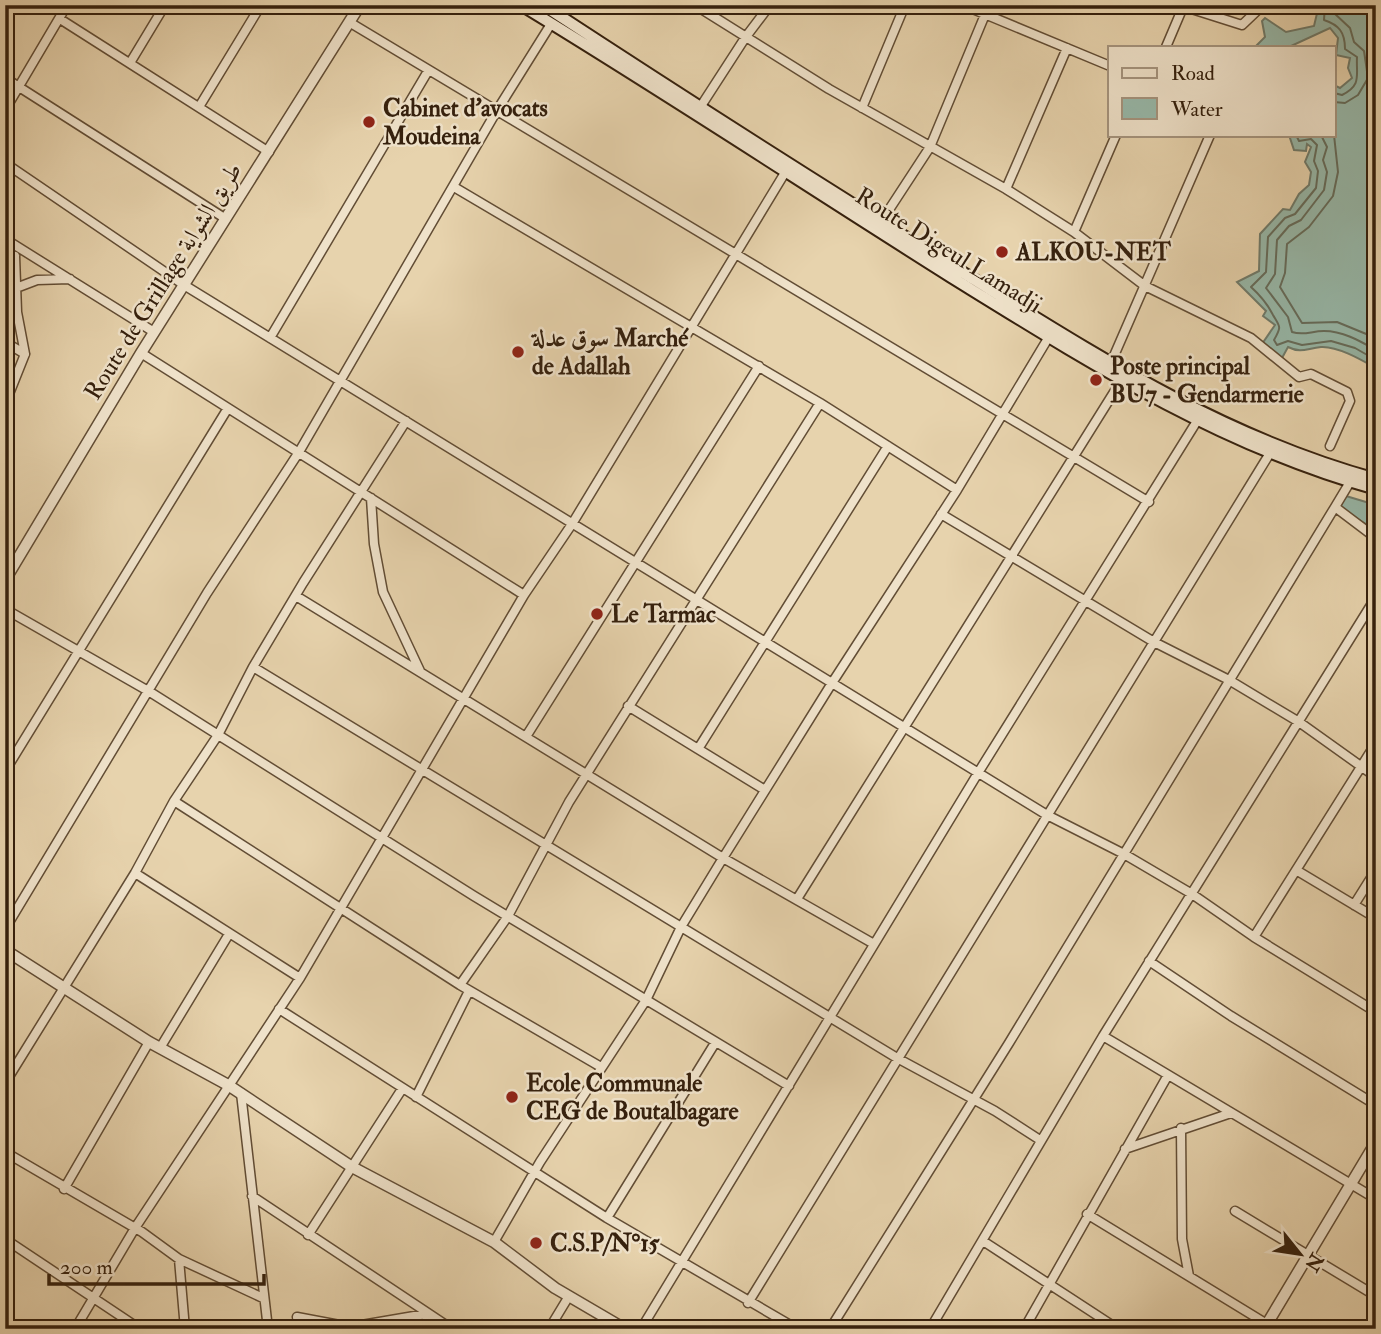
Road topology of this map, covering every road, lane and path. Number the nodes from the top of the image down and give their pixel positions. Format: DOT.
graph roads {
  1 [pos="68,5"];
  2 [pos="165,5"];
  3 [pos="261,5"];
  4 [pos="360,5"];
  5 [pos="521,5"];
  6 [pos="695,5"];
  7 [pos="771,5"];
  8 [pos="905,5"];
  9 [pos="963,5"];
  10 [pos="1263,5"];
  11 [pos="1181,6"];
  12 [pos="539,8"];
  13 [pos="988,9"];
  14 [pos="60,19"];
  15 [pos="349,22"];
  16 [pos="551,24"];
  17 [pos="745,38"];
  18 [pos="1166,46"];
  19 [pos="1067,48"];
  20 [pos="130,63"];
  21 [pos="1108,65"];
  22 [pos="428,71"];
  23 [pos="5,78"];
  24 [pos="18,87"];
  25 [pos="701,106"];
  26 [pos="199,107"];
  27 [pos="862,108"];
  28 [pos="5,110"];
  29 [pos="496,112"];
  30 [pos="1116,136"];
  31 [pos="1210,136"];
  32 [pos="930,148"];
  33 [pos="269,152"];
  34 [pos="5,163"];
  35 [pos="786,171"];
  36 [pos="454,187"];
  37 [pos="1006,189"];
  38 [pos="226,219"];
  39 [pos="881,222"];
  40 [pos="1074,232"];
  41 [pos="5,239"];
  42 [pos="21,249"];
  43 [pos="737,255"];
  44 [pos="15,256"];
  45 [pos="5,268"];
  46 [pos="70,279"];
  47 [pos="184,285"];
  48 [pos="1145,286"];
  49 [pos="16,288"];
  50 [pos="691,329"];
  51 [pos="154,332"];
  52 [pos="1051,333"];
  53 [pos="270,338"];
  54 [pos="5,342"];
  55 [pos="141,353"];
  56 [pos="24,354"];
  57 [pos="1110,365"];
  58 [pos="759,366"];
  59 [pos="1121,381"];
  60 [pos="340,382"];
  61 [pos="820,403"];
  62 [pos="5,404"];
  63 [pos="228,408"];
  64 [pos="1003,413"];
  65 [pos="406,421"];
  66 [pos="1197,421"];
  67 [pos="888,446"];
  68 [pos="1330,446"];
  69 [pos="299,452"];
  70 [pos="1270,453"];
  71 [pos="1074,458"];
  72 [pos="1376,479"];
  73 [pos="1350,482"];
  74 [pos="1376,489"];
  75 [pos="957,490"];
  76 [pos="362,491"];
  77 [pos="371,498"];
  78 [pos="1149,502"];
  79 [pos="1335,508"];
  80 [pos="941,514"];
  81 [pos="572,524"];
  82 [pos="1376,538"];
  83 [pos="1011,556"];
  84 [pos="635,563"];
  85 [pos="5,580"];
  86 [pos="296,596"];
  87 [pos="524,596"];
  88 [pos="1376,597"];
  89 [pos="695,599"];
  90 [pos="1088,602"];
  91 [pos="5,609"];
  92 [pos="766,641"];
  93 [pos="1154,642"];
  94 [pos="77,652"];
  95 [pos="253,667"];
  96 [pos="420,671"];
  97 [pos="1228,680"];
  98 [pos="832,683"];
  99 [pos="150,692"];
  100 [pos="465,698"];
  101 [pos="628,706"];
  102 [pos="1299,722"];
  103 [pos="904,727"];
  104 [pos="218,735"];
  105 [pos="527,735"];
  106 [pos="1376,743"];
  107 [pos="698,750"];
  108 [pos="1361,768"];
  109 [pos="422,770"];
  110 [pos="5,771"];
  111 [pos="978,773"];
  112 [pos="586,774"];
  113 [pos="1376,776"];
  114 [pos="765,790"];
  115 [pos="174,801"];
  116 [pos="1047,815"];
  117 [pos="382,839"];
  118 [pos="544,843"];
  119 [pos="1124,854"];
  120 [pos="723,858"];
  121 [pos="1296,870"];
  122 [pos="1376,870"];
  123 [pos="135,873"];
  124 [pos="1192,894"];
  125 [pos="797,899"];
  126 [pos="1354,905"];
  127 [pos="342,909"];
  128 [pos="508,916"];
  129 [pos="1376,918"];
  130 [pos="681,927"];
  131 [pos="5,929"];
  132 [pos="229,934"];
  133 [pos="1254,937"];
  134 [pos="874,944"];
  135 [pos="5,950"];
  136 [pos="1149,961"];
  137 [pos="300,978"];
  138 [pos="460,985"];
  139 [pos="65,986"];
  140 [pos="469,991"];
  141 [pos="646,1000"];
  142 [pos="279,1009"];
  143 [pos="1376,1012"];
  144 [pos="831,1017"];
  145 [pos="1103,1036"];
  146 [pos="149,1042"];
  147 [pos="715,1043"];
  148 [pos="160,1048"];
  149 [pos="897,1058"];
  150 [pos="601,1068"];
  151 [pos="1168,1075"];
  152 [pos="5,1083"];
  153 [pos="228,1084"];
  154 [pos="789,1086"];
  155 [pos="402,1089"];
  156 [pos="241,1093"];
  157 [pos="416,1097"];
  158 [pos="972,1100"];
  159 [pos="1376,1105"];
  160 [pos="1231,1113"];
  161 [pos="1181,1128"];
  162 [pos="1040,1140"];
  163 [pos="1376,1142"];
  164 [pos="1125,1149"];
  165 [pos="5,1152"];
  166 [pos="352,1167"];
  167 [pos="534,1172"];
  168 [pos="1350,1183"];
  169 [pos="64,1189"];
  170 [pos="252,1196"];
  171 [pos="1376,1199"];
  172 [pos="1235,1211"];
  173 [pos="1087,1214"];
  174 [pos="607,1218"];
  175 [pos="135,1228"];
  176 [pos="308,1235"];
  177 [pos="5,1239"];
  178 [pos="984,1241"];
  179 [pos="494,1242"];
  180 [pos="1309,1254"];
  181 [pos="179,1259"];
  182 [pos="682,1264"];
  183 [pos="1189,1276"];
  184 [pos="1050,1286"];
  185 [pos="569,1296"];
  186 [pos="1376,1296"];
  187 [pos="93,1297"];
  188 [pos="263,1298"];
  189 [pos="748,1303"];
  190 [pos="426,1314"];
  191 [pos="297,1317"];
  192 [pos="1269,1327"];
  193 [pos="350,1328"];
  194 [pos="75,1329"];
  195 [pos="140,1329"];
  196 [pos="185,1329"];
  197 [pos="268,1329"];
  198 [pos="428,1329"];
  199 [pos="452,1329"];
  200 [pos="549,1329"];
  201 [pos="625,1329"];
  202 [pos="641,1329"];
  203 [pos="797,1329"];
  204 [pos="830,1329"];
  205 [pos="930,1329"];
  206 [pos="1024,1329"];
  207 [pos="1118,1329"];
  1 -- 14 [label="street"];
  2 -- 20 [label="street"];
  3 -- 26 [label="street"];
  4 -- 15 [label="street, Route de Grillage طريق الشواية"];
  5 -- 12 [label="main road, Route Digeul Lamadji"];
  6 -- 17 [label="street"];
  7 -- 17 [label="street"];
  8 -- 27 [label="street"];
  9 -- 13 [label="street"];
  10 -- 11 [label="street"];
  11 -- 18 [label="street"];
  12 -- 16 [label="main road, Route Digeul Lamadji"];
  12 -- 25 [label="main road"];
  13 -- 19 [label="street"];
  13 -- 32 [label="street"];
  14 -- 20 [label="street"];
  14 -- 24 [label="street"];
  15 -- 22 [label="street"];
  15 -- 33 [label="street, Route de Grillage طريق الشواية"];
  16 -- 29 [label="street"];
  16 -- 35 [label="main road, Route Digeul Lamadji"];
  17 -- 25 [label="street"];
  17 -- 27 [label="street"];
  19 -- 21 [label="street"];
  19 -- 37 [label="street"];
  20 -- 26 [label="street"];
  22 -- 29 [label="street"];
  22 -- 53 [label="street"];
  23 -- 24 [label="street"];
  24 -- 28 [label="street"];
  24 -- 38 [label="street"];
  25 -- 39 [label="main road"];
  26 -- 33 [label="street"];
  27 -- 32 [label="street"];
  29 -- 36 [label="street"];
  29 -- 43 [label="street"];
  30 -- 40 [label="street"];
  31 -- 48 [label="street"];
  32 -- 37 [label="street"];
  32 -- 39 [label="street"];
  33 -- 38 [label="street, Route de Grillage طريق الشواية"];
  34 -- 47 [label="street"];
  35 -- 43 [label="street"];
  35 -- 52 [label="main road, Route Digeul Lamadji"];
  36 -- 50 [label="street"];
  36 -- 60 [label="street"];
  37 -- 40 [label="street"];
  38 -- 47 [label="street, Route de Grillage طريق الشواية"];
  39 -- 52 [label="main road"];
  40 -- 48 [label="street"];
  41 -- 42 [label="street"];
  42 -- 44 [label="street"];
  42 -- 46 [label="street"];
  43 -- 50 [label="street"];
  43 -- 64 [label="street"];
  44 -- 45 [label="street"];
  44 -- 49 [label="street"];
  46 -- 49 [label="street"];
  46 -- 51 [label="street"];
  47 -- 51 [label="street, Route de Grillage طريق الشواية"];
  47 -- 53 [label="street"];
  48 -- 57 [label="street"];
  48 -- 68 [label="street"];
  49 -- 56 [label="street"];
  50 -- 58 [label="street"];
  50 -- 81 [label="street"];
  51 -- 55 [label="street, Route de Grillage طريق الشواية"];
  52 -- 57 [label="main road"];
  52 -- 59 [label="main road, Route Digeul Lamadji"];
  52 -- 64 [label="street"];
  53 -- 60 [label="street"];
  54 -- 56 [label="street"];
  55 -- 63 [label="street"];
  55 -- 85 [label="street, Route de Grillage طريق الشواية"];
  56 -- 62 [label="street"];
  57 -- 72 [label="main road"];
  58 -- 61 [label="street"];
  58 -- 84 [label="street"];
  59 -- 66 [label="main road, Route Digeul Lamadji"];
  59 -- 71 [label="street"];
  60 -- 65 [label="street"];
  60 -- 69 [label="street"];
  61 -- 67 [label="street"];
  61 -- 89 [label="street"];
  63 -- 69 [label="street"];
  63 -- 94 [label="street"];
  64 -- 71 [label="street"];
  64 -- 75 [label="street"];
  65 -- 76 [label="street"];
  65 -- 81 [label="street"];
  66 -- 70 [label="main road, Route Digeul Lamadji"];
  66 -- 78 [label="street"];
  67 -- 75 [label="street"];
  67 -- 92 [label="street"];
  69 -- 76 [label="street"];
  69 -- 99 [label="street"];
  70 -- 73 [label="main road, Route Digeul Lamadji"];
  70 -- 93 [label="street"];
  71 -- 78 [label="street"];
  71 -- 83 [label="street"];
  73 -- 74 [label="main road, Route Digeul Lamadji"];
  73 -- 79 [label="street"];
  75 -- 80 [label="street"];
  76 -- 77 [label="street"];
  76 -- 86 [label="street"];
  77 -- 87 [label="street"];
  77 -- 96 [label="street"];
  78 -- 90 [label="street"];
  79 -- 82 [label="street"];
  79 -- 97 [label="street"];
  80 -- 83 [label="street"];
  80 -- 98 [label="street"];
  81 -- 84 [label="street"];
  81 -- 87 [label="street"];
  83 -- 90 [label="street"];
  83 -- 103 [label="street"];
  84 -- 89 [label="street"];
  84 -- 105 [label="street"];
  86 -- 95 [label="street"];
  86 -- 96 [label="street"];
  87 -- 100 [label="street"];
  88 -- 102 [label="street"];
  89 -- 92 [label="street"];
  89 -- 101 [label="street"];
  90 -- 93 [label="street"];
  90 -- 111 [label="street"];
  91 -- 94 [label="street"];
  92 -- 98 [label="street"];
  92 -- 107 [label="street"];
  93 -- 97 [label="street"];
  93 -- 116 [label="street"];
  94 -- 99 [label="street"];
  94 -- 110 [label="street"];
  95 -- 104 [label="street"];
  95 -- 109 [label="street"];
  96 -- 100 [label="street"];
  97 -- 102 [label="street"];
  97 -- 119 [label="street"];
  98 -- 103 [label="street"];
  98 -- 114 [label="street"];
  99 -- 104 [label="street"];
  99 -- 131 [label="street"];
  100 -- 105 [label="street"];
  100 -- 109 [label="street"];
  101 -- 107 [label="street"];
  101 -- 112 [label="street"];
  102 -- 108 [label="street"];
  102 -- 124 [label="street"];
  103 -- 111 [label="street"];
  103 -- 125 [label="street"];
  104 -- 115 [label="street"];
  104 -- 117 [label="street"];
  105 -- 112 [label="street"];
  106 -- 108 [label="street"];
  107 -- 114 [label="street"];
  108 -- 113 [label="street"];
  108 -- 121 [label="street"];
  109 -- 117 [label="street"];
  109 -- 118 [label="street"];
  111 -- 116 [label="street"];
  111 -- 134 [label="street"];
  112 -- 118 [label="street"];
  112 -- 120 [label="street"];
  114 -- 120 [label="street"];
  115 -- 123 [label="street"];
  115 -- 127 [label="street"];
  116 -- 119 [label="street"];
  116 -- 149 [label="street"];
  117 -- 127 [label="street"];
  117 -- 128 [label="street"];
  118 -- 128 [label="street"];
  118 -- 130 [label="street"];
  119 -- 124 [label="street"];
  119 -- 158 [label="street"];
  120 -- 125 [label="street"];
  120 -- 130 [label="street"];
  121 -- 126 [label="street"];
  121 -- 133 [label="street"];
  122 -- 126 [label="street"];
  123 -- 132 [label="street"];
  123 -- 139 [label="street"];
  124 -- 133 [label="street"];
  124 -- 136 [label="street"];
  125 -- 134 [label="street"];
  126 -- 129 [label="street"];
  127 -- 137 [label="street"];
  127 -- 138 [label="street"];
  128 -- 138 [label="street"];
  128 -- 141 [label="street"];
  130 -- 141 [label="street"];
  130 -- 144 [label="street"];
  132 -- 137 [label="street"];
  132 -- 148 [label="street"];
  133 -- 143 [label="street"];
  134 -- 144 [label="street"];
  135 -- 139 [label="street"];
  136 -- 145 [label="street"];
  136 -- 159 [label="street"];
  137 -- 142 [label="street"];
  138 -- 140 [label="street"];
  139 -- 146 [label="street"];
  139 -- 152 [label="street"];
  140 -- 150 [label="street"];
  140 -- 157 [label="street"];
  141 -- 147 [label="street"];
  141 -- 150 [label="street"];
  142 -- 153 [label="street"];
  142 -- 155 [label="street"];
  144 -- 149 [label="street"];
  144 -- 154 [label="street"];
  145 -- 151 [label="street"];
  145 -- 162 [label="street"];
  146 -- 148 [label="street"];
  146 -- 169 [label="street"];
  147 -- 154 [label="street"];
  147 -- 174 [label="street"];
  148 -- 153 [label="street"];
  149 -- 158 [label="street"];
  149 -- 189 [label="street"];
  150 -- 167 [label="street"];
  151 -- 160 [label="street"];
  151 -- 164 [label="street"];
  153 -- 156 [label="street"];
  153 -- 175 [label="street"];
  154 -- 182 [label="street"];
  155 -- 157 [label="street"];
  155 -- 166 [label="street"];
  156 -- 166 [label="street"];
  156 -- 170 [label="street"];
  157 -- 167 [label="street"];
  158 -- 162 [label="street"];
  158 -- 204 [label="street"];
  160 -- 161 [label="street"];
  160 -- 168 [label="street"];
  161 -- 164 [label="street"];
  161 -- 183 [label="street"];
  162 -- 178 [label="street"];
  163 -- 168 [label="street"];
  164 -- 173 [label="street"];
  165 -- 169 [label="street"];
  166 -- 176 [label="street"];
  166 -- 179 [label="street"];
  167 -- 174 [label="street"];
  167 -- 179 [label="street"];
  168 -- 171 [label="street"];
  168 -- 180 [label="street"];
  169 -- 175 [label="street"];
  170 -- 176 [label="street"];
  170 -- 188 [label="street"];
  172 -- 180 [label="street"];
  173 -- 183 [label="street"];
  173 -- 184 [label="street"];
  174 -- 182 [label="street"];
  175 -- 181 [label="street"];
  175 -- 187 [label="street"];
  176 -- 190 [label="street"];
  177 -- 187 [label="street"];
  178 -- 184 [label="street"];
  178 -- 205 [label="street"];
  179 -- 185 [label="street"];
  180 -- 186 [label="street"];
  180 -- 192 [label="street"];
  181 -- 188 [label="street"];
  181 -- 196 [label="street"];
  182 -- 189 [label="street"];
  182 -- 202 [label="street"];
  183 -- 192 [label="street"];
  184 -- 206 [label="street"];
  184 -- 207 [label="street"];
  185 -- 200 [label="street"];
  185 -- 201 [label="street"];
  187 -- 194 [label="street"];
  187 -- 195 [label="street"];
  188 -- 197 [label="street"];
  189 -- 203 [label="street"];
  190 -- 193 [label="street"];
  190 -- 198 [label="street"];
  190 -- 199 [label="street"];
  191 -- 193 [label="street"];
}
